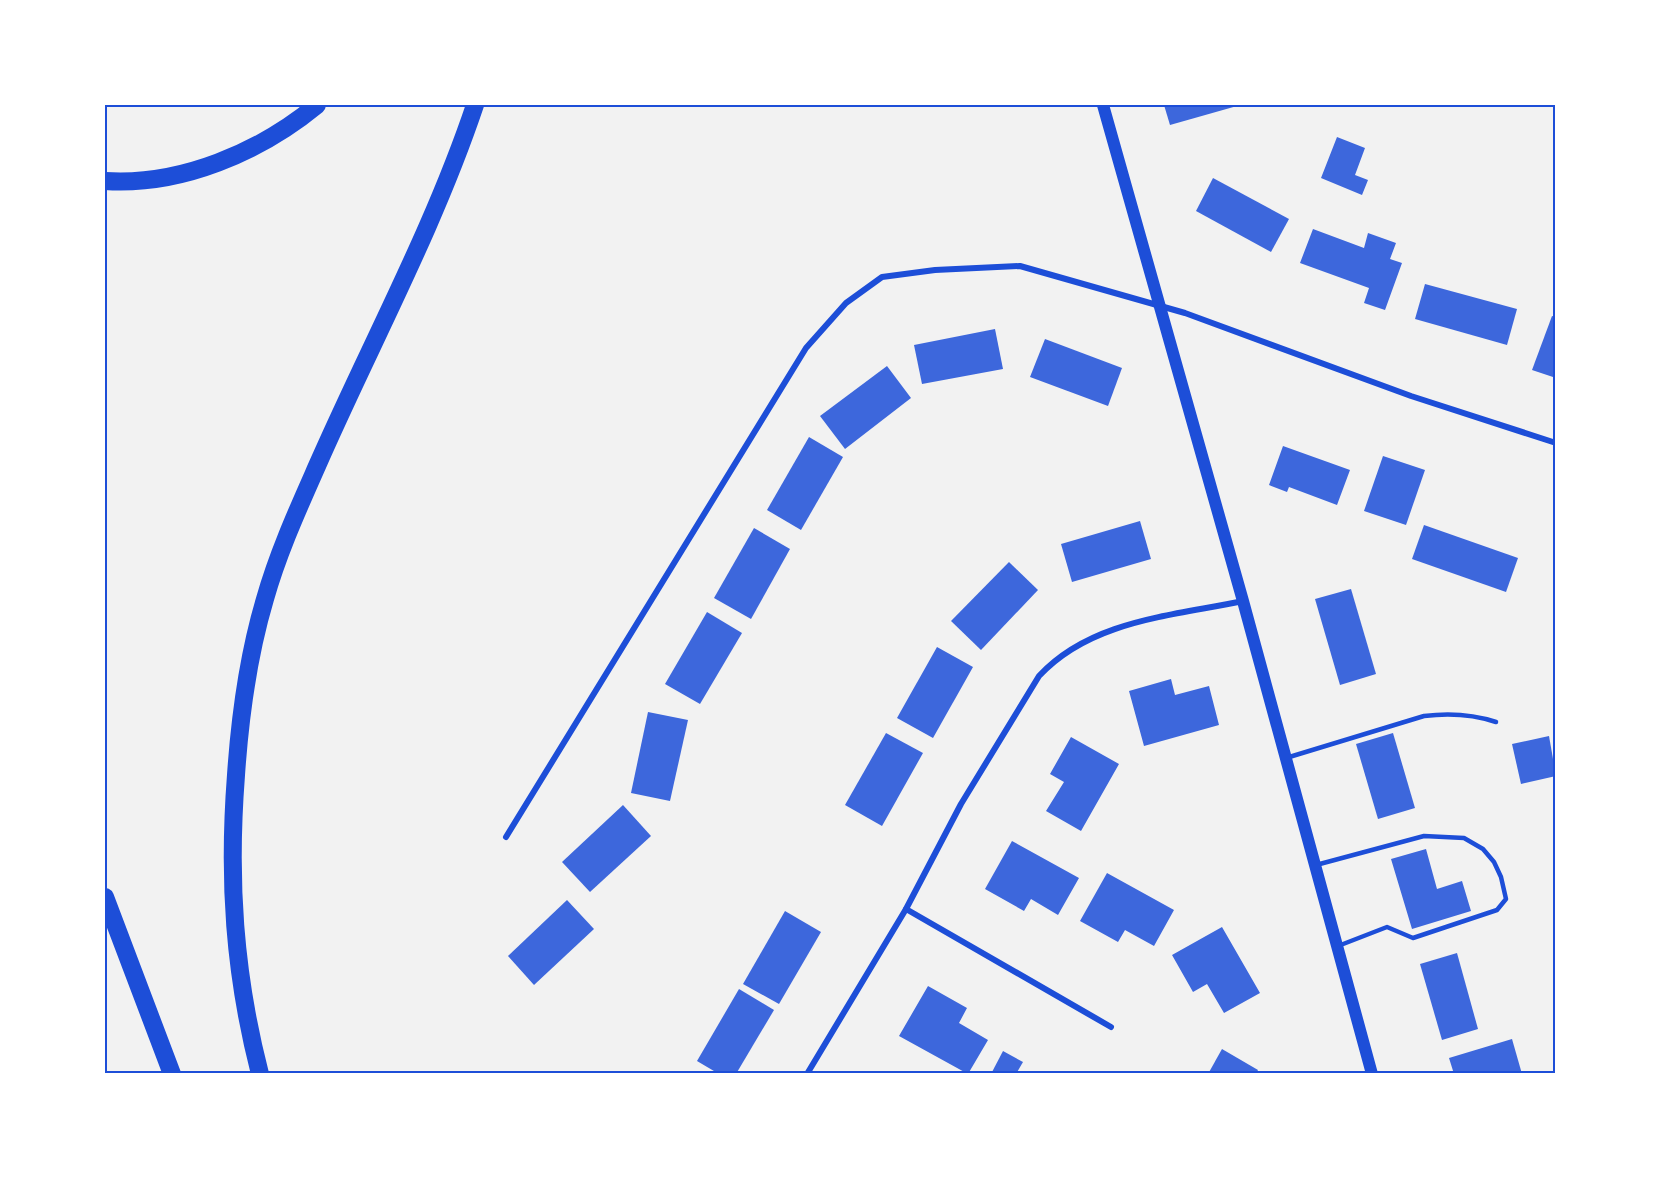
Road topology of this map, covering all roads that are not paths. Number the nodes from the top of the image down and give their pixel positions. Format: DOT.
graph roads {
  1 [pos="317,105"];
  2 [pos="475,105"];
  3 [pos="1103,105"];
  4 [pos="105,181"];
  5 [pos="1160,306"];
  6 [pos="1556,443"];
  7 [pos="1243,601"];
  8 [pos="1496,722"];
  9 [pos="1286,758"];
  10 [pos="506,837"];
  11 [pos="1316,866"];
  12 [pos="105,897"];
  13 [pos="906,909"];
  14 [pos="1338,946"];
  15 [pos="1111,1027"];
  16 [pos="172,1074"];
  17 [pos="260,1074"];
  18 [pos="807,1074"];
  19 [pos="1372,1074"];
  1 -- 4 [label="highway"];
  2 -- 17 [label="highway"];
  3 -- 5 [label="main road"];
  5 -- 6 [label="street"];
  5 -- 7 [label="main road"];
  5 -- 10 [label="street"];
  7 -- 9 [label="main road"];
  7 -- 13 [label="street"];
  8 -- 9 [label="lane"];
  9 -- 11 [label="main road"];
  11 -- 14 [label="main road"];
  11 -- 14 [label="lane"];
  12 -- 16 [label="highway"];
  13 -- 15 [label="street"];
  13 -- 18 [label="street"];
  14 -- 19 [label="main road"];
}
